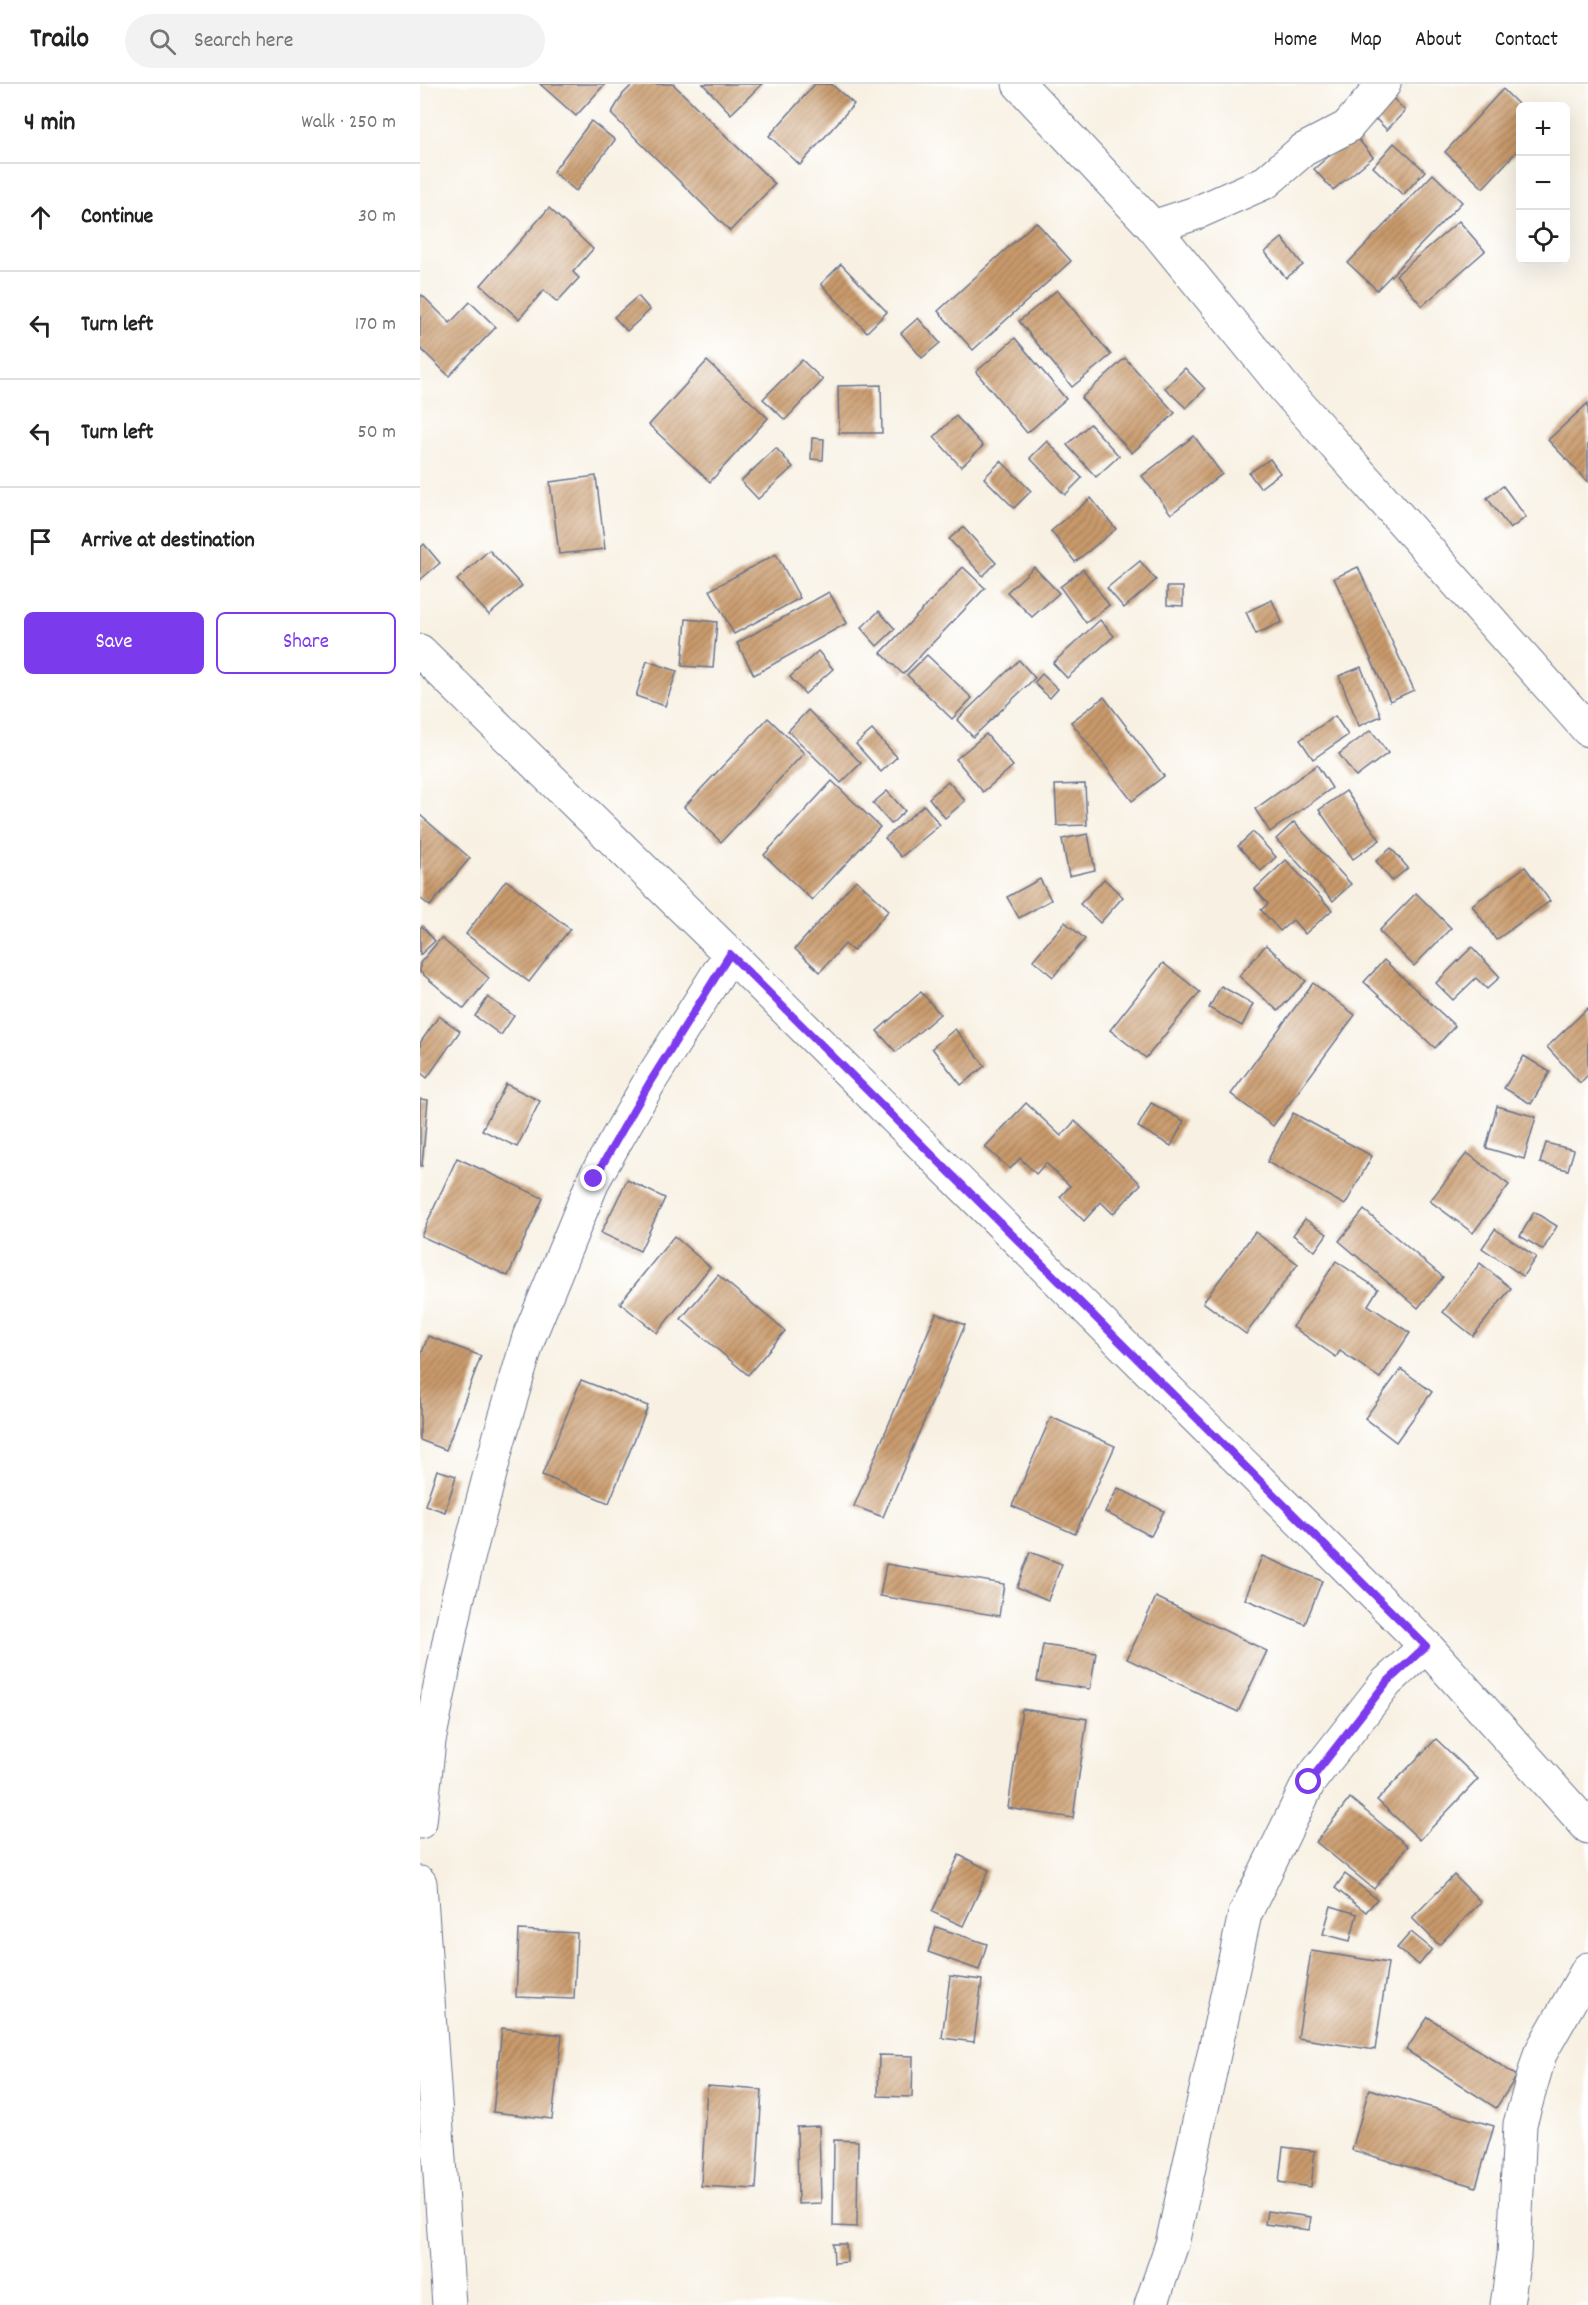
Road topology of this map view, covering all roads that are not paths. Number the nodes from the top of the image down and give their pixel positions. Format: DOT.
graph roads {
  1 [pos="1018,84"];
  2 [pos="1384,84"];
  3 [pos="1153,227"];
  4 [pos="420,651"];
  5 [pos="1588,730"];
  6 [pos="730,954"];
  7 [pos="1426,1646"];
  8 [pos="420,1822"];
  9 [pos="1588,1827"];
  10 [pos="420,1883"];
  11 [pos="1588,1969"];
  12 [pos="449,2305"];
  13 [pos="1151,2305"];
  14 [pos="1507,2305"];
  1 -- 3 [label="street"];
  2 -- 3 [label="street"];
  3 -- 5 [label="street"];
  4 -- 6 [label="street"];
  6 -- 7 [label="street"];
  6 -- 8 [label="street"];
  7 -- 9 [label="street"];
  7 -- 13 [label="street"];
  10 -- 12 [label="street"];
  11 -- 14 [label="street"];
}
